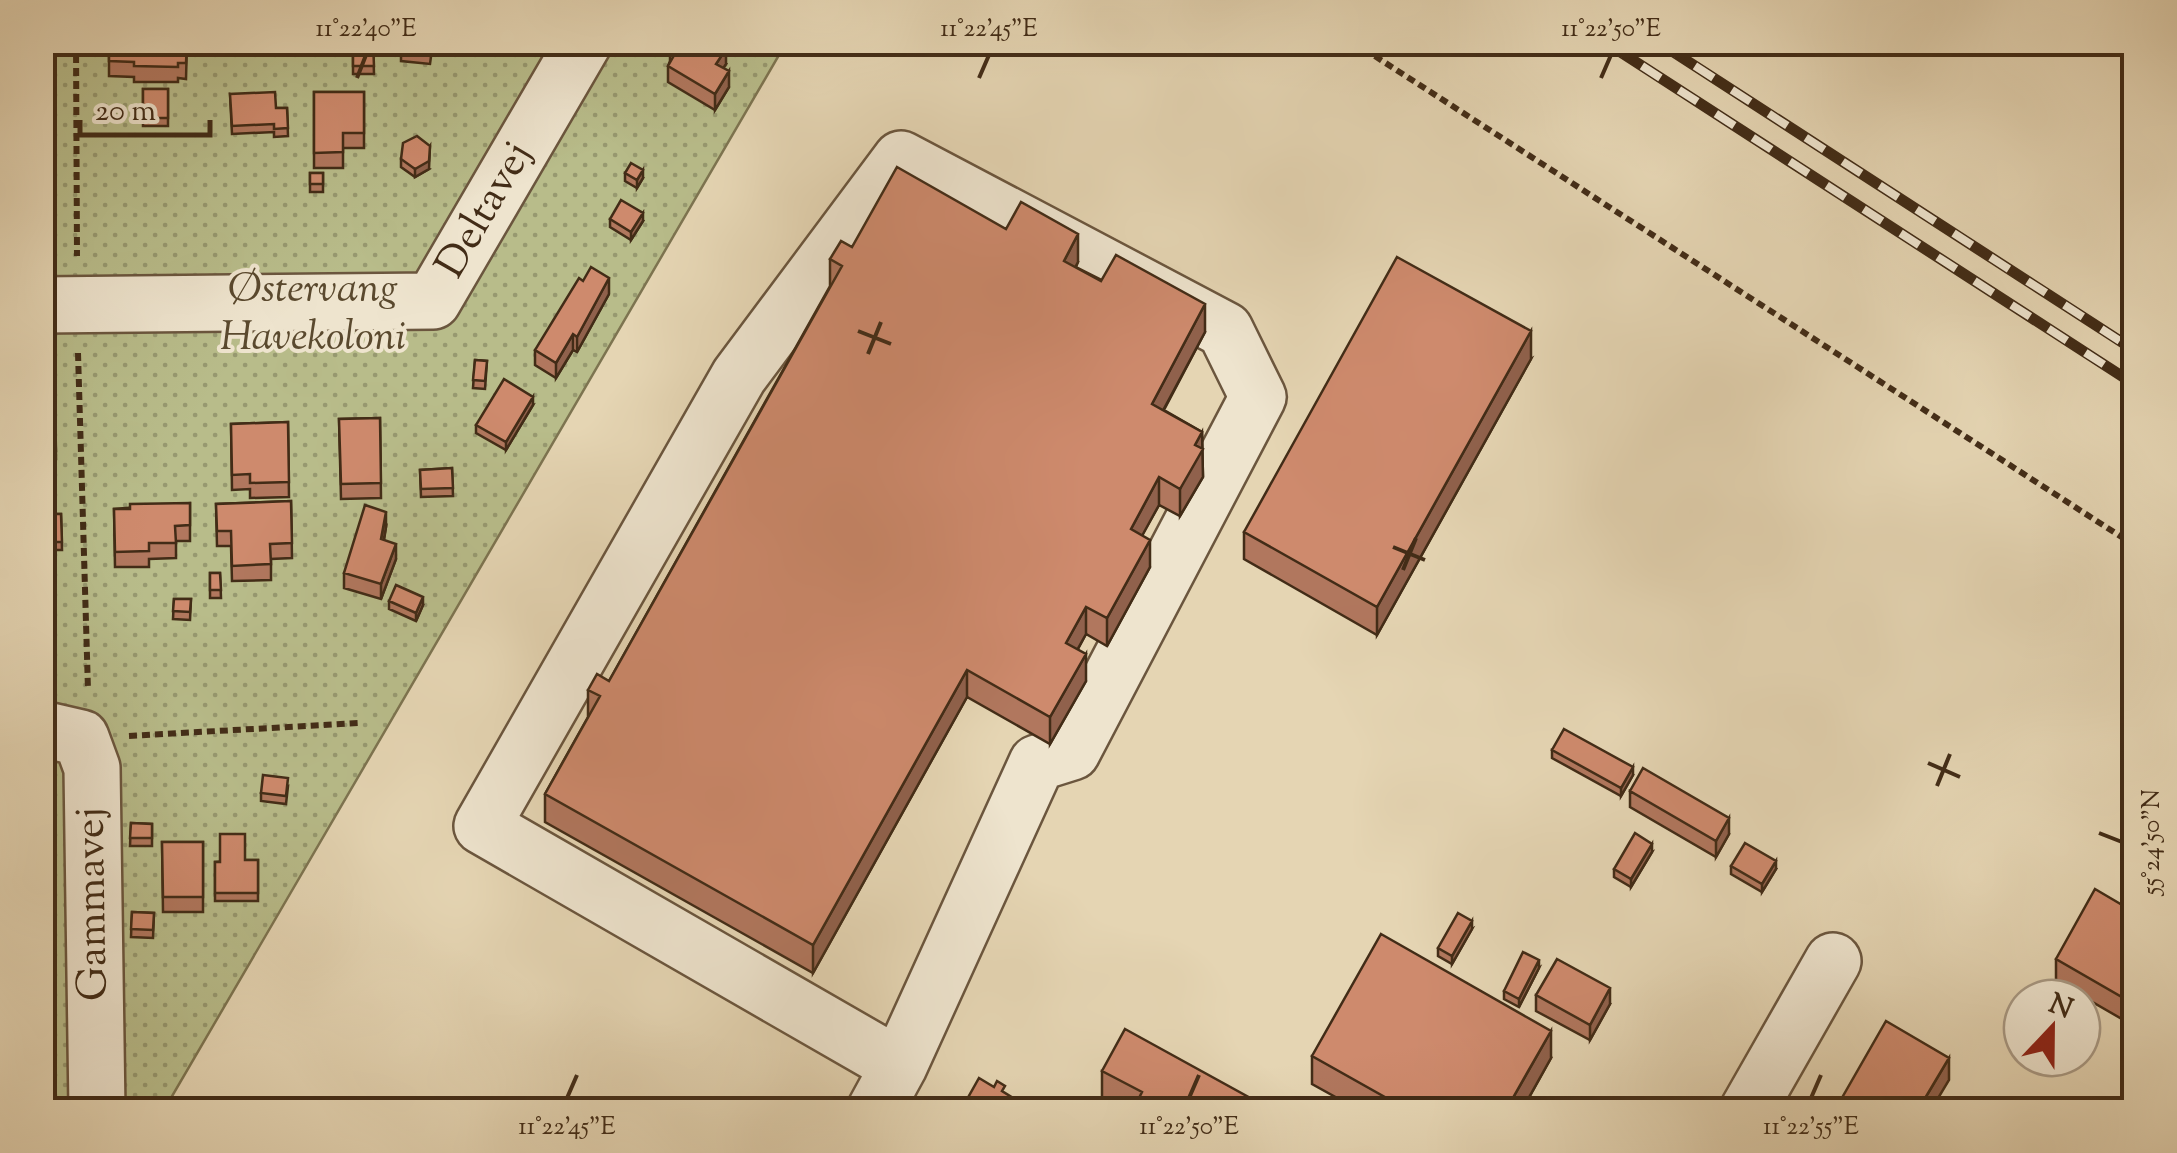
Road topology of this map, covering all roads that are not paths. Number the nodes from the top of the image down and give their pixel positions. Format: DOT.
graph roads {
  1 [pos="584,42"];
  2 [pos="60,305"];
  3 [pos="62,734"];
  4 [pos="1833,961"];
  5 [pos="887,1088"];
  6 [pos="97,1110"];
  7 [pos="1748,1110"];
  1 -- 2 [label="street, Deltavej"];
  3 -- 6 [label="street, Gammavej"];
  4 -- 7 [label="street"];
  5 -- 5 [label="street"];
}
